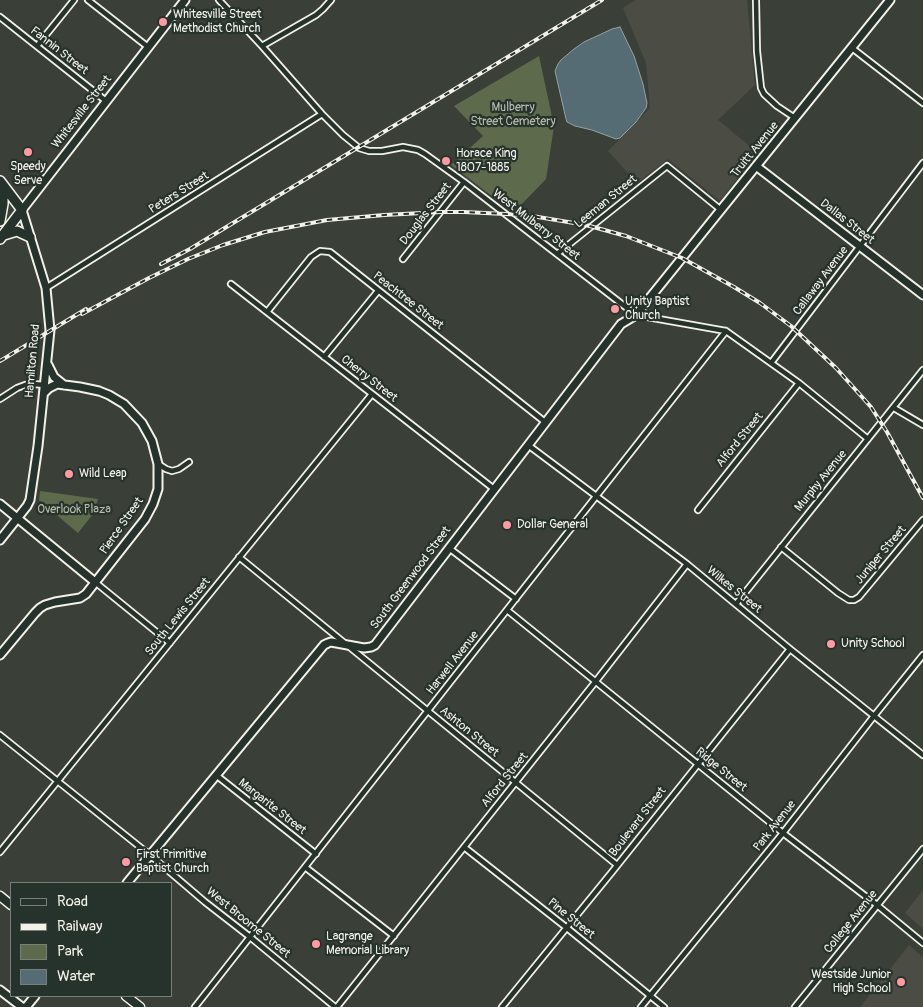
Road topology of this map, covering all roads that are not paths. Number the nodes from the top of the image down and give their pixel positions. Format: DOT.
graph roads {
  1 [pos="74,0"];
  2 [pos="88,0"];
  3 [pos="185,0"];
  4 [pos="219,0"];
  5 [pos="330,0"];
  6 [pos="756,0"];
  7 [pos="890,0"];
  8 [pos="0,17"];
  9 [pos="37,46"];
  10 [pos="262,46"];
  11 [pos="148,48"];
  12 [pos="852,48"];
  13 [pos="106,101"];
  14 [pos="923,103"];
  15 [pos="322,114"];
  16 [pos="795,118"];
  17 [pos="923,163"];
  18 [pos="756,166"];
  19 [pos="0,182"];
  20 [pos="464,182"];
  21 [pos="0,188"];
  22 [pos="22,210"];
  23 [pos="720,210"];
  24 [pos="0,221"];
  25 [pos="2,237"];
  26 [pos="30,237"];
  27 [pos="860,246"];
  28 [pos="557,254"];
  29 [pos="403,259"];
  30 [pos="231,284"];
  31 [pos="46,288"];
  32 [pos="378,291"];
  33 [pos="923,296"];
  34 [pos="267,312"];
  35 [pos="636,315"];
  36 [pos="726,331"];
  37 [pos="324,357"];
  38 [pos="47,361"];
  39 [pos="771,363"];
  40 [pos="923,370"];
  41 [pos="799,383"];
  42 [pos="64,385"];
  43 [pos="44,389"];
  44 [pos="372,394"];
  45 [pos="0,399"];
  46 [pos="894,408"];
  47 [pos="545,422"];
  48 [pos="923,425"];
  49 [pos="868,439"];
  50 [pos="528,445"];
  51 [pos="189,462"];
  52 [pos="158,464"];
  53 [pos="494,489"];
  54 [pos="596,496"];
  55 [pos="0,504"];
  56 [pos="698,510"];
  57 [pos="18,518"];
  58 [pos="923,520"];
  59 [pos="0,540"];
  60 [pos="781,547"];
  61 [pos="449,548"];
  62 [pos="239,558"];
  63 [pos="687,564"];
  64 [pos="96,582"];
  65 [pos="516,599"];
  66 [pos="736,604"];
  67 [pos="507,610"];
  68 [pos="170,643"];
  69 [pos="348,646"];
  70 [pos="790,649"];
  71 [pos="0,655"];
  72 [pos="923,655"];
  73 [pos="596,682"];
  74 [pos="428,711"];
  75 [pos="874,716"];
  76 [pos="0,735"];
  77 [pos="923,756"];
  78 [pos="698,764"];
  79 [pos="216,776"];
  80 [pos="58,782"];
  81 [pos="515,782"];
  82 [pos="782,833"];
  83 [pos="464,847"];
  84 [pos="923,849"];
  85 [pos="0,852"];
  86 [pos="316,854"];
  87 [pos="150,855"];
  88 [pos="617,865"];
  89 [pos="305,867"];
  90 [pos="128,882"];
  91 [pos="0,896"];
  92 [pos="10,904"];
  93 [pos="877,905"];
  94 [pos="567,928"];
  95 [pos="394,936"];
  96 [pos="250,937"];
  97 [pos="923,943"];
  98 [pos="0,990"];
  99 [pos="650,996"];
  100 [pos="34,997"];
  101 [pos="127,997"];
  102 [pos="22,1007"];
  103 [pos="26,1007"];
  104 [pos="140,1007"];
  105 [pos="195,1007"];
  106 [pos="336,1007"];
  107 [pos="502,1007"];
  108 [pos="641,1007"];
  109 [pos="664,1007"];
  110 [pos="795,1007"];
  1 -- 9 [label="street"];
  2 -- 11 [label="street"];
  3 -- 11 [label="street, Whitesville Street"];
  4 -- 10 [label="street, West Mulberry Street"];
  5 -- 10 [label="street"];
  6 -- 16 [label="street"];
  7 -- 12 [label="street, Truitt Avenue"];
  8 -- 9 [label="street, Fannin Street"];
  9 -- 13 [label="street, Fannin Street"];
  10 -- 15 [label="street, West Mulberry Street"];
  11 -- 13 [label="street, Whitesville Street"];
  12 -- 14 [label="street"];
  12 -- 16 [label="street, Truitt Avenue"];
  13 -- 22 [label="street, Whitesville Street"];
  15 -- 20 [label="street, West Mulberry Street"];
  15 -- 31 [label="street, Peters Street"];
  16 -- 18 [label="street, Truitt Avenue"];
  17 -- 27 [label="street, Callaway Avenue"];
  18 -- 23 [label="street, Truitt Avenue"];
  18 -- 27 [label="street, Dallas Street"];
  19 -- 22 [label="highway, Hamilton Road"];
  20 -- 28 [label="street, West Mulberry Street"];
  20 -- 29 [label="street, Douglas Street"];
  21 -- 24 [label="highway"];
  22 -- 25 [label="highway, Whitesville Street"];
  22 -- 26 [label="street, Hamilton Road"];
  23 -- 28 [label="street, Leeman Street"];
  23 -- 35 [label="street, Truitt Avenue"];
  25 -- 26 [label="highway"];
  26 -- 31 [label="street, Hamilton Road"];
  27 -- 33 [label="street, Dallas Street"];
  27 -- 39 [label="street, Callaway Avenue"];
  28 -- 35 [label="street, West Mulberry Street"];
  30 -- 34 [label="street, Cherry Street"];
  31 -- 38 [label="street, Hamilton Road"];
  32 -- 34 [label="street, Peachtree Street"];
  32 -- 37 [label="street"];
  32 -- 47 [label="street, Peachtree Street"];
  34 -- 37 [label="street, Cherry Street"];
  35 -- 36 [label="street, West Mulberry Street"];
  35 -- 47 [label="street, South Greenwood Street"];
  36 -- 39 [label="street, West Mulberry Street"];
  36 -- 54 [label="street, Harwell Avenue"];
  37 -- 44 [label="street, Cherry Street"];
  38 -- 42 [label="street"];
  38 -- 43 [label="street, Hamilton Road"];
  39 -- 41 [label="street, West Mulberry Street"];
  40 -- 46 [label="street, Murphy Avenue"];
  41 -- 49 [label="street, West Mulberry Street"];
  41 -- 56 [label="street, Alford Street"];
  42 -- 43 [label="street"];
  42 -- 52 [label="street, Pierce Street"];
  43 -- 45 [label="street"];
  43 -- 57 [label="street, Hamilton Road"];
  44 -- 53 [label="street, Cherry Street"];
  44 -- 62 [label="street, South Lewis Street"];
  46 -- 48 [label="street"];
  46 -- 49 [label="street, Murphy Avenue"];
  47 -- 50 [label="street, South Greenwood Street"];
  49 -- 60 [label="street, Murphy Avenue"];
  50 -- 53 [label="street, South Greenwood Street"];
  50 -- 54 [label="street, Wilkes Street"];
  51 -- 52 [label="street"];
  52 -- 64 [label="street, Pierce Street"];
  53 -- 61 [label="street, South Greenwood Street"];
  54 -- 63 [label="street, Wilkes Street"];
  54 -- 65 [label="street, Harwell Avenue"];
  55 -- 57 [label="street"];
  57 -- 59 [label="street, Hamilton Road"];
  57 -- 64 [label="street"];
  58 -- 60 [label="street, Juniper Street"];
  60 -- 66 [label="street, Murphy Avenue"];
  61 -- 65 [label="street"];
  61 -- 69 [label="street, South Greenwood Street"];
  62 -- 68 [label="street, South Lewis Street"];
  62 -- 69 [label="street, Ashton Street"];
  63 -- 66 [label="street, Wilkes Street"];
  63 -- 73 [label="street, Alford Street"];
  64 -- 68 [label="street"];
  64 -- 71 [label="street, Pierce Street"];
  65 -- 67 [label="street, Harwell Avenue"];
  66 -- 70 [label="street, Wilkes Street"];
  67 -- 73 [label="street, Ridge Street"];
  67 -- 74 [label="street, Harwell Avenue"];
  68 -- 80 [label="street, South Lewis Street"];
  69 -- 74 [label="street, Ashton Street"];
  69 -- 79 [label="street, South Greenwood Street"];
  70 -- 75 [label="street, Wilkes Street"];
  70 -- 78 [label="street, Boulevard Street"];
  72 -- 75 [label="street, Park Avenue"];
  73 -- 78 [label="street, Ridge Street"];
  73 -- 81 [label="street, Alford Street"];
  74 -- 81 [label="street, Ashton Street"];
  74 -- 86 [label="street, Harwell Avenue"];
  75 -- 77 [label="street, Wilkes Street"];
  75 -- 82 [label="street, Park Avenue"];
  76 -- 80 [label="street, West Broome Street"];
  78 -- 82 [label="street, Ridge Street"];
  78 -- 88 [label="street, Boulevard Street"];
  79 -- 86 [label="street, Margarite Street"];
  79 -- 87 [label="street, South Greenwood Street"];
  80 -- 85 [label="street, South Lewis Street"];
  80 -- 87 [label="street, West Broome Street"];
  81 -- 83 [label="street, Alford Street"];
  81 -- 88 [label="street, Ashton Street"];
  82 -- 93 [label="street, Ridge Street"];
  82 -- 99 [label="street, Park Avenue"];
  83 -- 94 [label="street, Pine Street"];
  83 -- 95 [label="street, Alford Street"];
  84 -- 93 [label="street, College Avenue"];
  86 -- 89 [label="street, Harwell Avenue"];
  87 -- 90 [label="street, South Greenwood Street"];
  87 -- 96 [label="street, West Broome Street"];
  88 -- 94 [label="street, Boulevard Street"];
  89 -- 95 [label="street"];
  89 -- 96 [label="street, Harwell Avenue"];
  91 -- 92 [label="main road"];
  93 -- 97 [label="street, Ridge Street"];
  93 -- 110 [label="street, College Avenue"];
  94 -- 99 [label="street, Pine Street"];
  94 -- 107 [label="street, Boulevard Street"];
  95 -- 106 [label="street, Alford Street"];
  96 -- 105 [label="street, Harwell Avenue"];
  96 -- 106 [label="street, West Broome Street"];
  98 -- 102 [label="street"];
  99 -- 108 [label="street, Park Avenue"];
  99 -- 109 [label="street, Pine Street"];
  100 -- 103 [label="street"];
  101 -- 104 [label="main road"];
}
